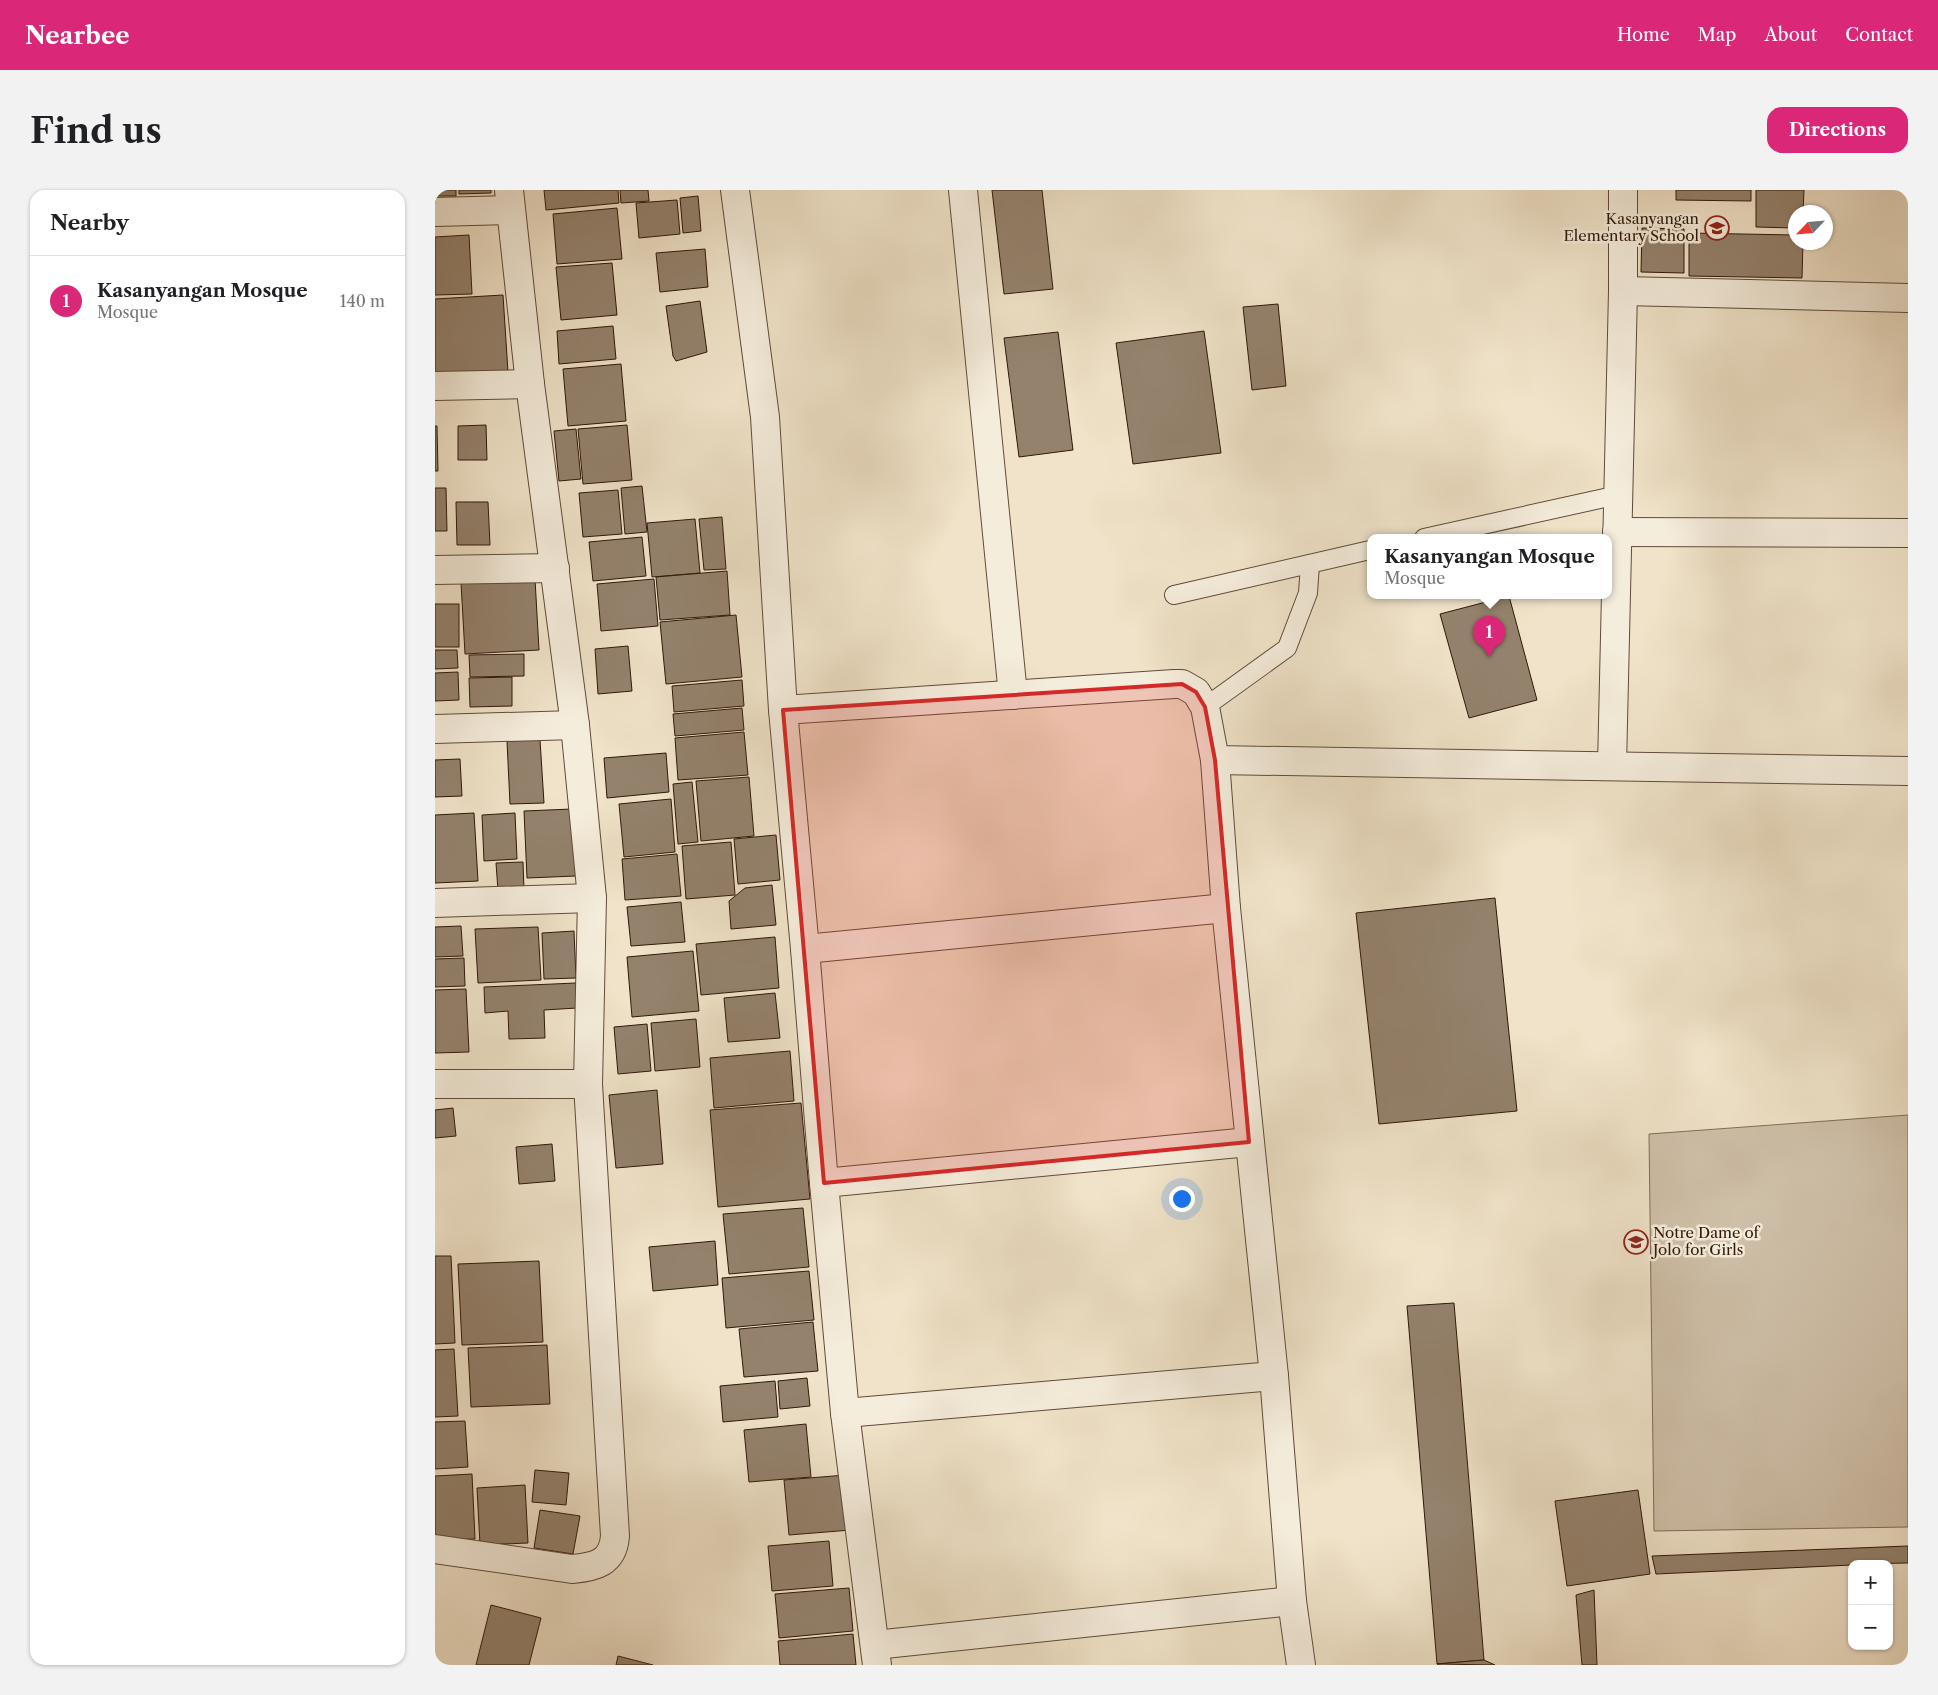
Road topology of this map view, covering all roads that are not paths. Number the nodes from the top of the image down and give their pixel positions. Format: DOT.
graph roads {
  1 [pos="735,190"];
  2 [pos="963,190"];
  3 [pos="1623,190"];
  4 [pos="509,200"];
  5 [pos="435,212"];
  6 [pos="1623,291"];
  7 [pos="1908,298"];
  8 [pos="530,384"];
  9 [pos="435,386"];
  10 [pos="1618,495"];
  11 [pos="1617,532"];
  12 [pos="1443,534"];
  13 [pos="1908,534"];
  14 [pos="1367,551"];
  15 [pos="1311,564"];
  16 [pos="555,568"];
  17 [pos="435,570"];
  18 [pos="1174,594"];
  19 [pos="1013,695"];
  20 [pos="1205,707"];
  21 [pos="783,710"];
  22 [pos="575,725"];
  23 [pos="435,729"];
  24 [pos="1215,760"];
  25 [pos="1612,766"];
  26 [pos="1908,771"];
  27 [pos="592,898"];
  28 [pos="435,902"];
  29 [pos="1226,908"];
  30 [pos="805,949"];
  31 [pos="435,1084"];
  32 [pos="589,1084"];
  33 [pos="1249,1142"];
  34 [pos="824,1183"];
  35 [pos="1274,1376"];
  36 [pos="845,1413"];
  37 [pos="435,1549"];
  38 [pos="1293,1600"];
  39 [pos="876,1655"];
  40 [pos="1301,1665"];
  1 -- 21 [label="street"];
  2 -- 19 [label="street"];
  3 -- 6 [label="street"];
  4 -- 5 [label="street"];
  4 -- 8 [label="street"];
  6 -- 7 [label="street"];
  6 -- 10 [label="street"];
  8 -- 9 [label="street"];
  8 -- 16 [label="street"];
  10 -- 11 [label="street"];
  10 -- 12 [label="lane"];
  11 -- 13 [label="street"];
  11 -- 25 [label="street"];
  14 -- 15 [label="lane"];
  15 -- 18 [label="lane"];
  15 -- 20 [label="lane"];
  16 -- 17 [label="street"];
  16 -- 22 [label="street"];
  19 -- 20 [label="street"];
  19 -- 21 [label="street"];
  20 -- 24 [label="street"];
  21 -- 30 [label="street"];
  22 -- 23 [label="street"];
  22 -- 27 [label="street"];
  24 -- 25 [label="street"];
  24 -- 29 [label="street"];
  25 -- 26 [label="street"];
  27 -- 28 [label="street"];
  27 -- 32 [label="street"];
  29 -- 30 [label="street"];
  29 -- 33 [label="street"];
  30 -- 34 [label="street"];
  31 -- 32 [label="street"];
  32 -- 37 [label="street"];
  33 -- 34 [label="street"];
  33 -- 35 [label="street"];
  34 -- 36 [label="street"];
  35 -- 36 [label="street"];
  35 -- 38 [label="street"];
  36 -- 39 [label="street"];
  38 -- 39 [label="street"];
  38 -- 40 [label="street"];
}
